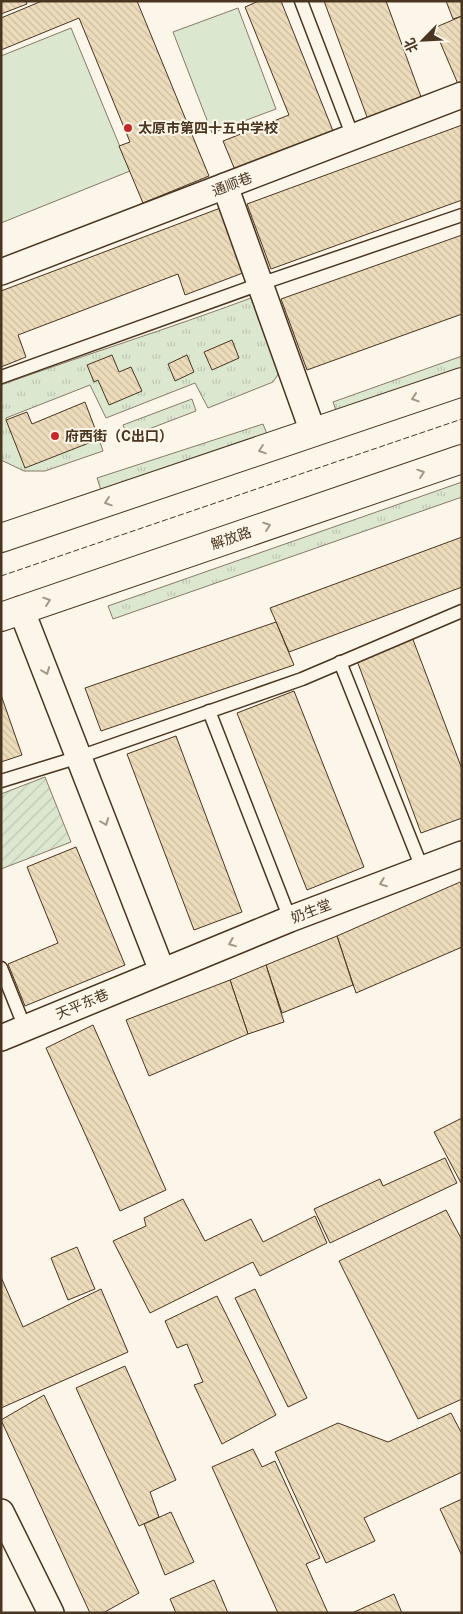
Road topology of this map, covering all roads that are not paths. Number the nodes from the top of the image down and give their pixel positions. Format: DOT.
graph roads {
  1 [pos="301,1"];
  2 [pos="462,95"];
  3 [pos="353,137"];
  4 [pos="225,186"];
  5 [pos="462,215"];
  6 [pos="1,272"];
  7 [pos="260,284"];
  8 [pos="1,376"];
  9 [pos="462,382"];
  10 [pos="313,432"];
  11 [pos="462,459"];
  12 [pos="1,538"];
  13 [pos="462,611"];
  14 [pos="11,613"];
  15 [pos="340,662"];
  16 [pos="209,711"];
  17 [pos="79,756"];
  18 [pos="1,781"];
  19 [pos="462,854"];
  20 [pos="422,868"];
  21 [pos="290,919"];
  22 [pos="1,968"];
  23 [pos="162,971"];
  24 [pos="25,1028"];
  25 [pos="1,1038"];
  26 [pos="2,1514"];
  27 [pos="51,1613"];
  1 -- 3 [label="lane"];
  2 -- 3 [label="street, 通顺巷"];
  3 -- 4 [label="street, 通顺巷"];
  4 -- 6 [label="street, 通顺巷"];
  4 -- 7 [label="street"];
  5 -- 7 [label="lane"];
  7 -- 8 [label="lane"];
  7 -- 10 [label="street"];
  9 -- 10 [label="main road, one-way"];
  10 -- 12 [label="main road, one-way"];
  14 -- 11 [label="main road, 解放路, one-way"];
  13 -- 15 [label="lane"];
  14 -- 17 [label="street, one-way"];
  15 -- 16 [label="lane"];
  15 -- 20 [label="lane"];
  16 -- 17 [label="lane"];
  16 -- 21 [label="lane"];
  17 -- 18 [label="lane"];
  17 -- 23 [label="street, one-way"];
  19 -- 20 [label="street, 奶生堂"];
  20 -- 21 [label="street, 奶生堂, one-way"];
  21 -- 23 [label="street, 奶生堂, one-way"];
  22 -- 24 [label="lane"];
  23 -- 24 [label="street, 天平东巷"];
  24 -- 25 [label="street, 天平东巷"];
  26 -- 27 [label="street"];
}
